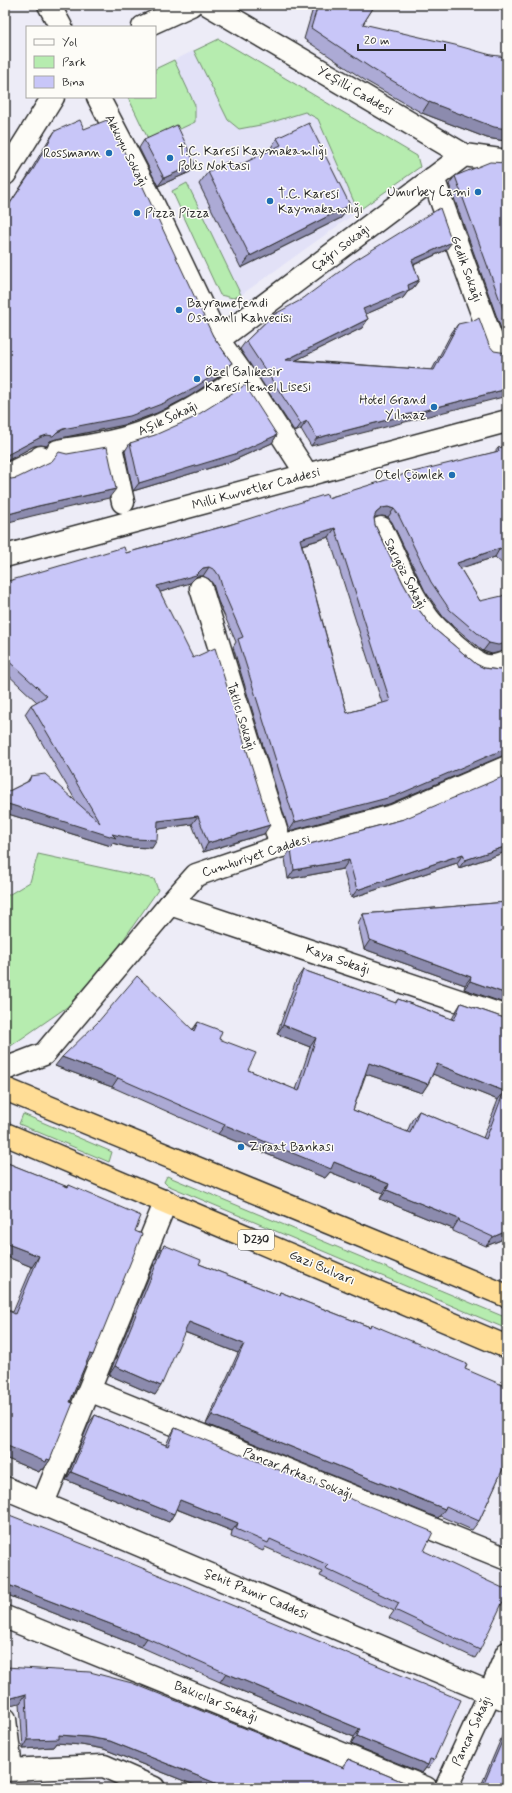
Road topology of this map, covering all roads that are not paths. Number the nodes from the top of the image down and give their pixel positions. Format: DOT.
graph roads {
  1 [pos="49,5"];
  2 [pos="190,5"];
  3 [pos="209,5"];
  4 [pos="60,26"];
  5 [pos="145,26"];
  6 [pos="52,98"];
  7 [pos="99,98"];
  8 [pos="464,155"];
  9 [pos="507,161"];
  10 [pos="5,174"];
  11 [pos="433,178"];
  12 [pos="218,340"];
  13 [pos="507,350"];
  14 [pos="243,375"];
  15 [pos="507,421"];
  16 [pos="110,442"];
  17 [pos="5,476"];
  18 [pos="308,476"];
  19 [pos="123,502"];
  20 [pos="382,528"];
  21 [pos="5,556"];
  22 [pos="201,588"];
  23 [pos="507,662"];
  24 [pos="507,766"];
  25 [pos="281,846"];
  26 [pos="170,904"];
  27 [pos="507,1017"];
  28 [pos="5,1069"];
  29 [pos="5,1088"];
  30 [pos="5,1134"];
  31 [pos="166,1201"];
  32 [pos="507,1296"];
  33 [pos="507,1346"];
  34 [pos="89,1390"];
  35 [pos="5,1488"];
  36 [pos="43,1503"];
  37 [pos="507,1559"];
  38 [pos="5,1617"];
  39 [pos="507,1652"];
  40 [pos="498,1697"];
  41 [pos="5,1719"];
  42 [pos="8,1770"];
  43 [pos="154,1788"];
  44 [pos="426,1788"];
  45 [pos="446,1788"];
  1 -- 4 [label="street"];
  2 -- 5 [label="street"];
  3 -- 8 [label="street, Yeşilli Caddesi"];
  6 -- 10 [label="street"];
  7 -- 12 [label="street, Akkuyu Sokağı"];
  8 -- 9 [label="street, Yeşilli Caddesi"];
  8 -- 11 [label="street, Çağrı Sokağı"];
  11 -- 12 [label="street, Çağrı Sokağı"];
  11 -- 13 [label="street, Gedik Sokağı"];
  12 -- 14 [label="street, Akkuyu Sokağı"];
  14 -- 16 [label="street, Aşık Sokağı"];
  14 -- 18 [label="street, Akkuyu Sokağı"];
  15 -- 18 [label="street, Milli Kuvvetler Caddesi"];
  16 -- 17 [label="street, Aşık Sokağı"];
  16 -- 19 [label="street"];
  18 -- 21 [label="street, Milli Kuvvetler Caddesi"];
  20 -- 23 [label="street, Sarıgöz Sokağı"];
  22 -- 25 [label="street, Tatlıcı Sokağı"];
  24 -- 25 [label="street, Cumhuriyet Caddesi"];
  25 -- 26 [label="street, Cumhuriyet Caddesi"];
  26 -- 27 [label="street, Kaya Sokağı"];
  26 -- 28 [label="street, Cumhuriyet Caddesi"];
  29 -- 32 [label="highway"];
  30 -- 31 [label="highway, Gazi Bulvarı / D230"];
  31 -- 33 [label="highway, Gazi Bulvarı / D230"];
  31 -- 34 [label="street"];
  34 -- 36 [label="street"];
  34 -- 37 [label="street, Pancar Arkası Sokağı"];
  35 -- 36 [label="street, Şehit Pamir Caddesi"];
  36 -- 40 [label="street, Şehit Pamir Caddesi"];
  38 -- 44 [label="street, Bakıcılar Sokağı"];
  39 -- 40 [label="street, Pancar Sokağı"];
  40 -- 45 [label="street, Pancar Sokağı"];
  41 -- 42 [label="street"];
  42 -- 43 [label="street"];
}
